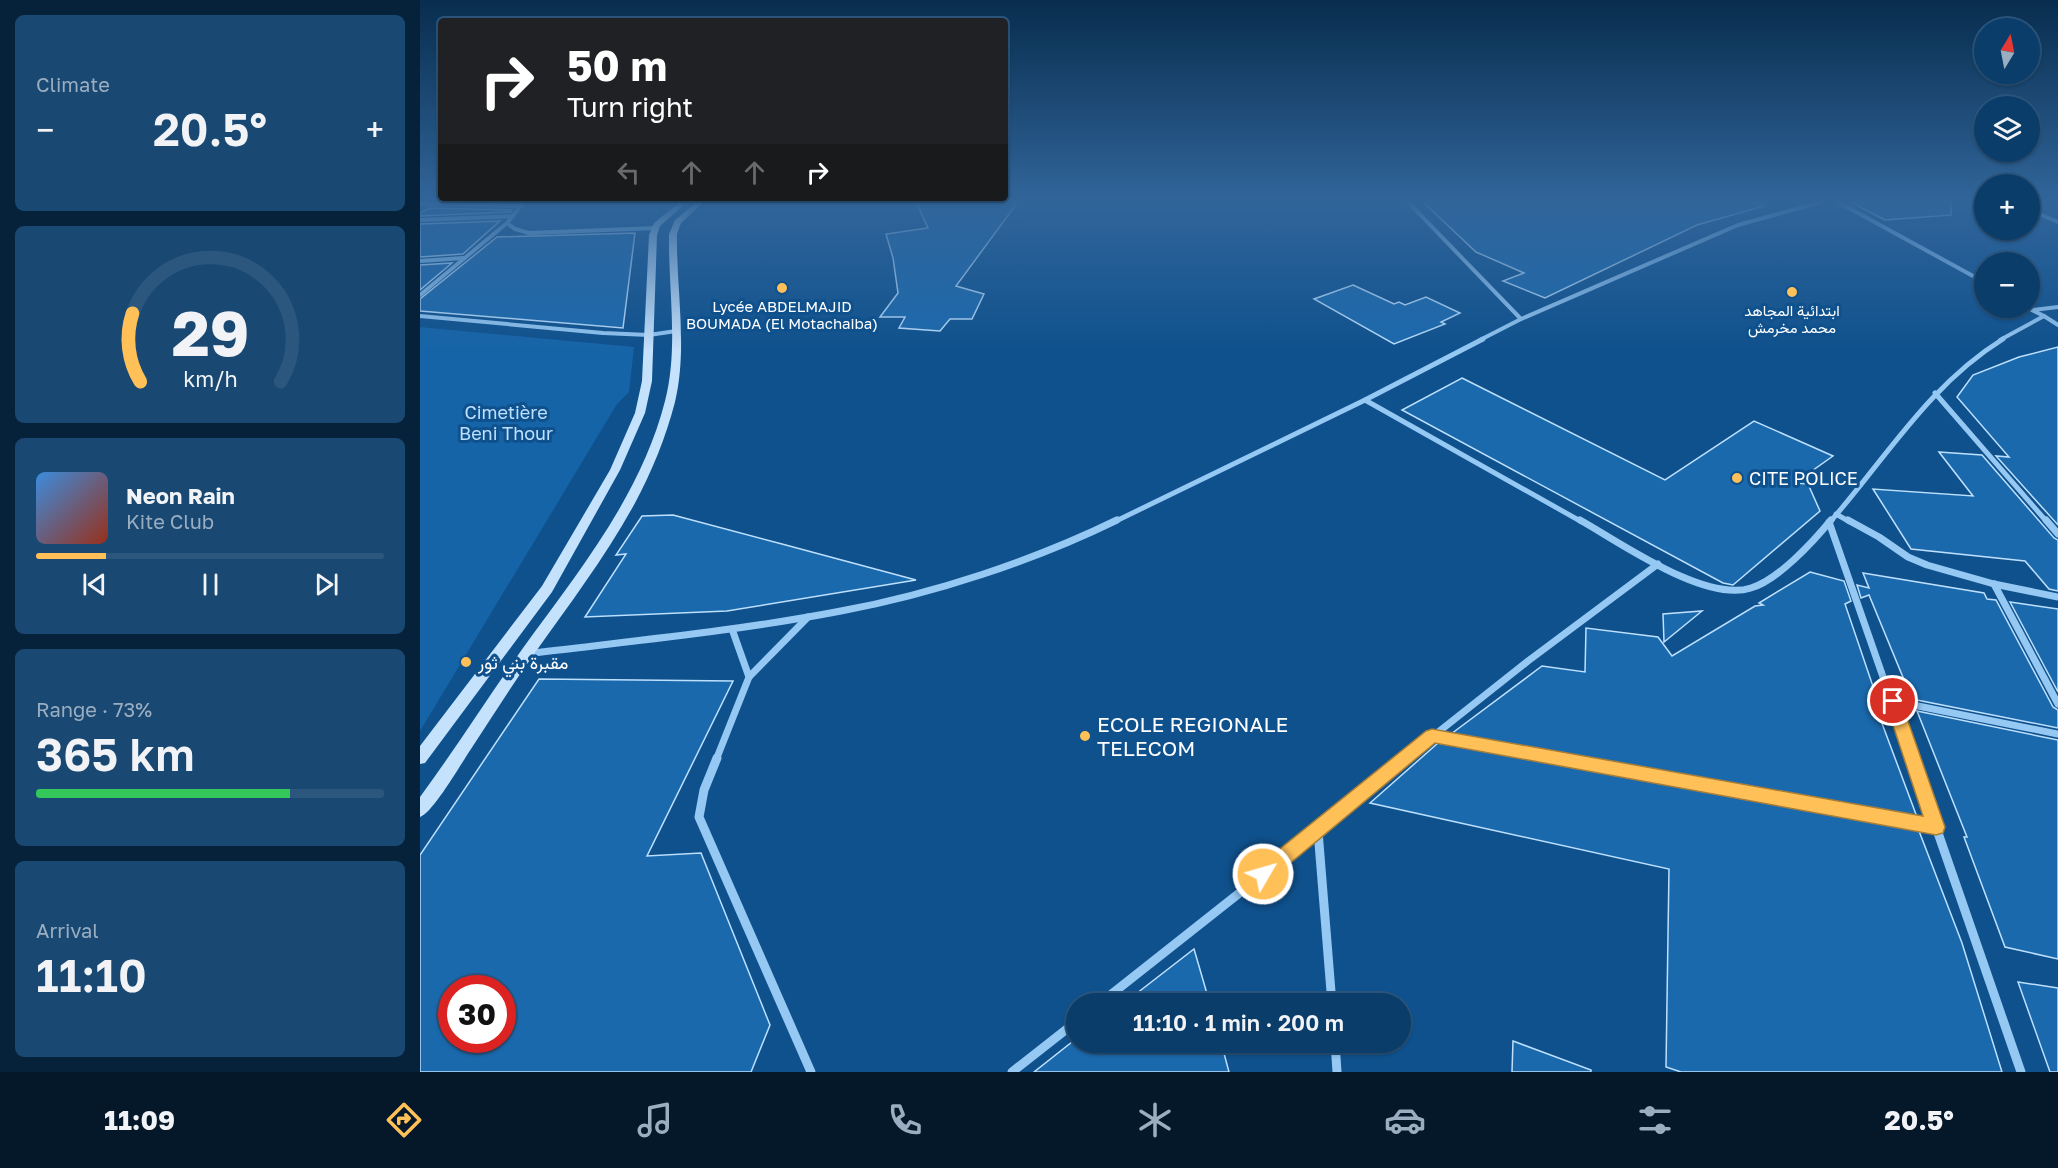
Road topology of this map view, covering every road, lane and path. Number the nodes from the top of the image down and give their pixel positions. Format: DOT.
graph roads {
  1 [pos="471,252"];
  2 [pos="652,252"];
  3 [pos="674,252"];
  4 [pos="1456,252"];
  5 [pos="1676,252"];
  6 [pos="1930,252"];
  7 [pos="463,258"];
  8 [pos="420,261"];
  9 [pos="1974,276"];
  10 [pos="420,295"];
  11 [pos="2058,307"];
  12 [pos="2040,308"];
  13 [pos="2040,314"];
  14 [pos="420,316"];
  15 [pos="2044,316"];
  16 [pos="1521,320"];
  17 [pos="2058,325"];
  18 [pos="676,331"];
  19 [pos="649,335"];
  20 [pos="1935,393"];
  21 [pos="1365,400"];
  22 [pos="1836,514"];
  23 [pos="1829,522"];
  24 [pos="2058,534"];
  25 [pos="1658,564"];
  26 [pos="1994,584"];
  27 [pos="2058,597"];
  28 [pos="808,617"];
  29 [pos="732,629"];
  30 [pos="526,654"];
  31 [pos="749,677"];
  32 [pos="1893,701"];
  33 [pos="2058,704"];
  34 [pos="2058,734"];
  35 [pos="1432,736"];
  36 [pos="420,758"];
  37 [pos="420,810"];
  38 [pos="1936,827"];
  39 [pos="1318,831"];
  40 [pos="1113,993"];
  41 [pos="1331,993"];
  42 [pos="1066,1030"];
  43 [pos="1336,1053"];
  44 [pos="811,1072"];
  45 [pos="1012,1072"];
  46 [pos="1337,1072"];
  47 [pos="2021,1072"];
  1 -- 7 [label="street"];
  2 -- 19 [label="main road"];
  3 -- 18 [label="main road"];
  4 -- 16 [label="street"];
  5 -- 16 [label="street"];
  6 -- 9 [label="street"];
  7 -- 8 [label="street"];
  7 -- 10 [label="street"];
  11 -- 12 [label="street"];
  13 -- 15 [label="street"];
  14 -- 19 [label="street"];
  15 -- 17 [label="street"];
  15 -- 20 [label="street"];
  16 -- 21 [label="street"];
  18 -- 19 [label="street"];
  18 -- 30 [label="main road"];
  19 -- 36 [label="main road"];
  20 -- 22 [label="street"];
  20 -- 24 [label="street"];
  21 -- 25 [label="street"];
  21 -- 28 [label="street"];
  22 -- 23 [label="street"];
  22 -- 26 [label="street"];
  23 -- 25 [label="street"];
  23 -- 32 [label="street"];
  25 -- 35 [label="street"];
  26 -- 27 [label="street"];
  26 -- 33 [label="street"];
  28 -- 29 [label="street"];
  28 -- 31 [label="street"];
  29 -- 30 [label="street"];
  29 -- 31 [label="street"];
  30 -- 37 [label="main road"];
  31 -- 44 [label="street"];
  32 -- 34 [label="street"];
  32 -- 38 [label="street"];
  35 -- 38 [label="street"];
  35 -- 39 [label="street"];
  38 -- 47 [label="street"];
  39 -- 40 [label="street"];
  39 -- 41 [label="street"];
  42 -- 45 [label="street"];
  43 -- 46 [label="street"];
}
